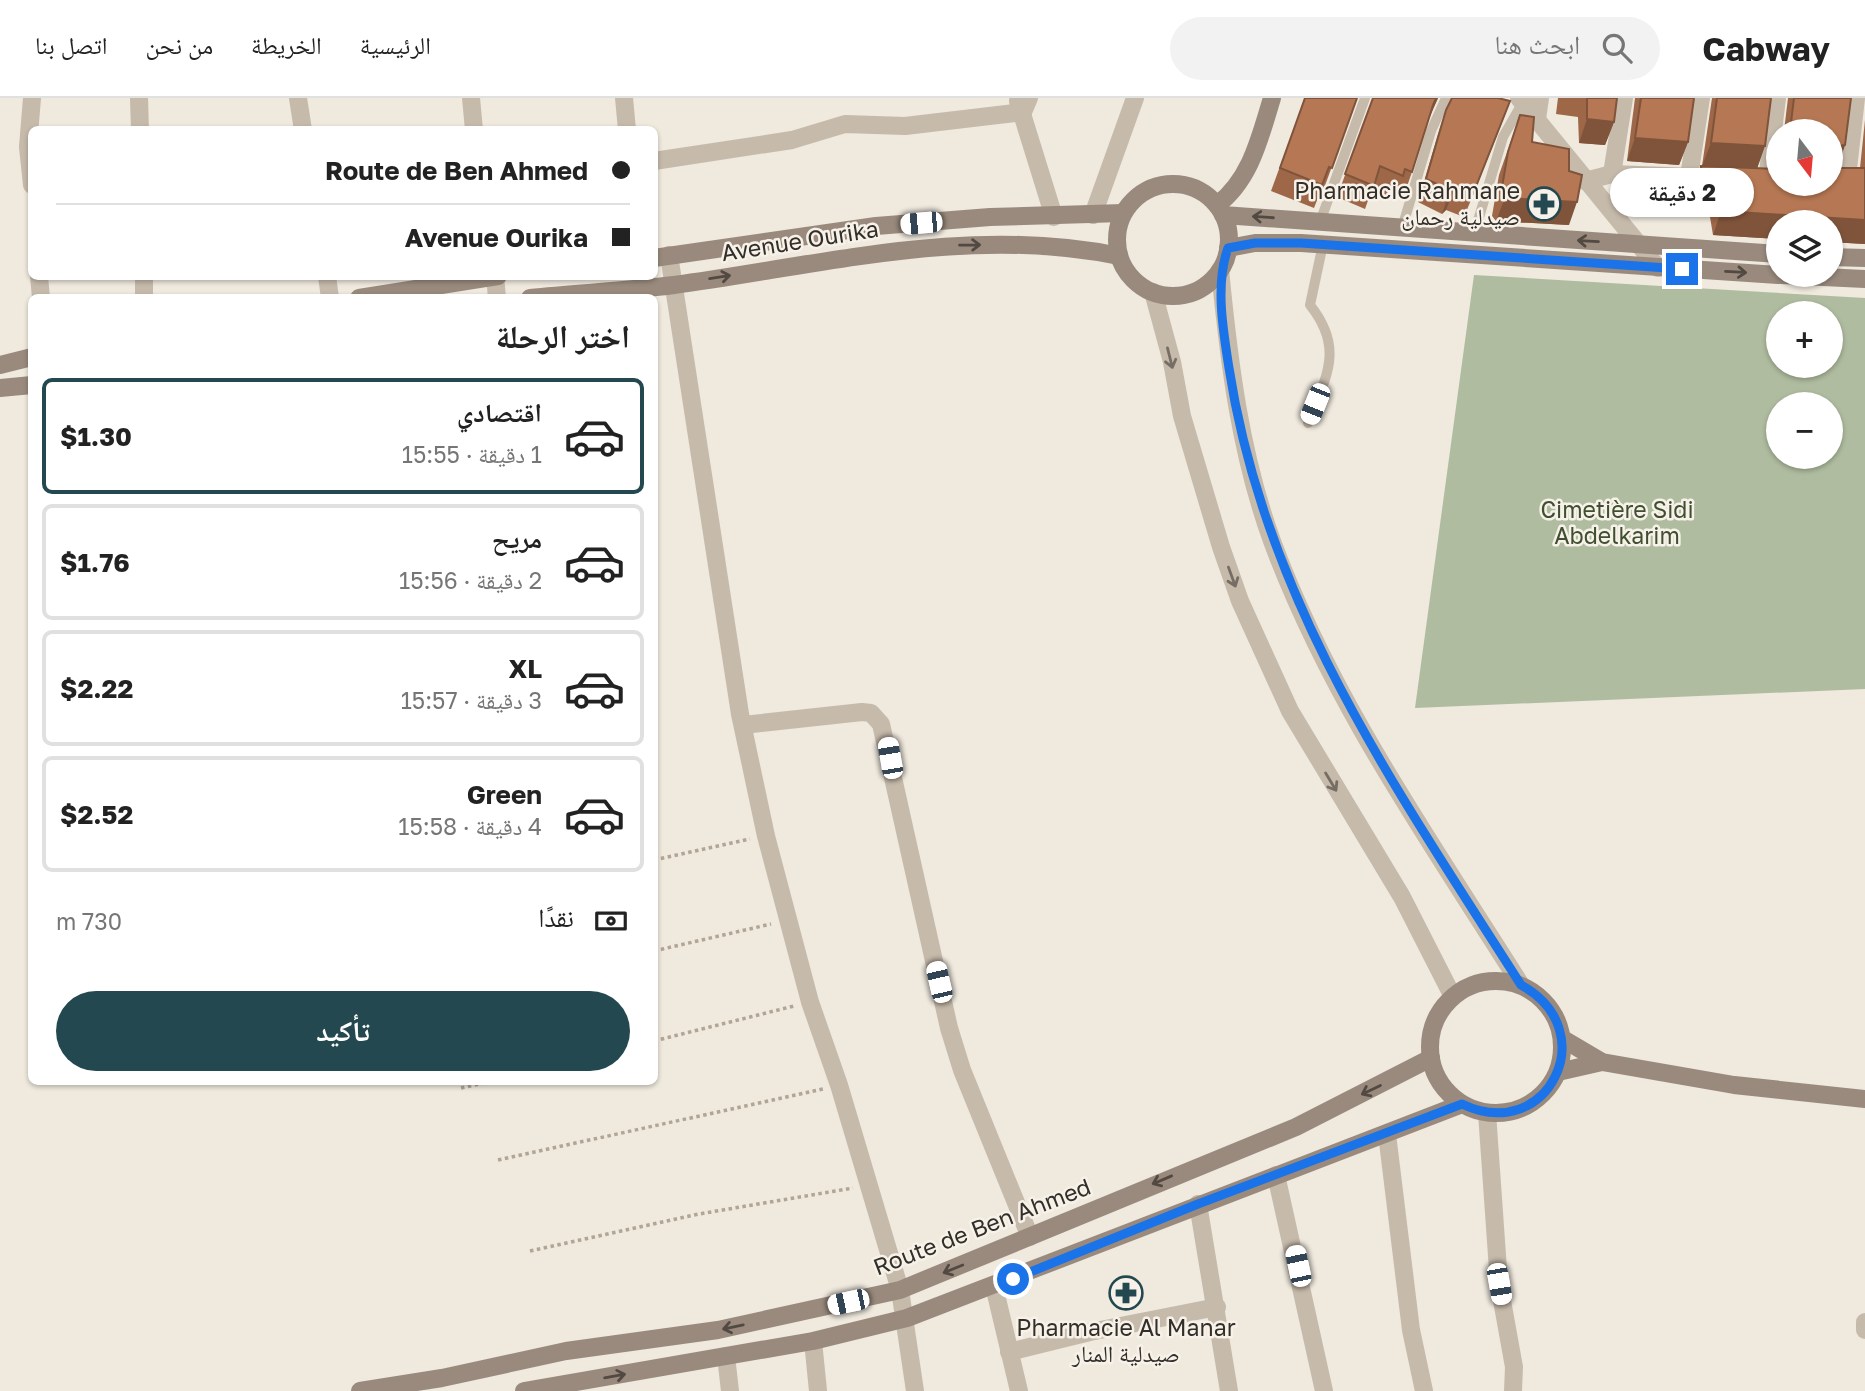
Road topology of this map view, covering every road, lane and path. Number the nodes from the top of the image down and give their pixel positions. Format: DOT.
graph roads {
  1 [pos="32,98"];
  2 [pos="139,98"];
  3 [pos="298,98"];
  4 [pos="471,98"];
  5 [pos="624,98"];
  6 [pos="1135,98"];
  7 [pos="1272,98"];
  8 [pos="1365,98"];
  9 [pos="1446,98"];
  10 [pos="1624,98"];
  11 [pos="1701,98"];
  12 [pos="1777,98"];
  13 [pos="1856,98"];
  14 [pos="1527,99"];
  15 [pos="1023,103"];
  16 [pos="30,126"];
  17 [pos="140,126"];
  18 [pos="302,126"];
  19 [pos="474,126"];
  20 [pos="627,126"];
  21 [pos="658,160"];
  22 [pos="1612,174"];
  23 [pos="1689,177"];
  24 [pos="1848,179"];
  25 [pos="1760,180"];
  26 [pos="1585,181"];
  27 [pos="1220,210"];
  28 [pos="1124,213"];
  29 [pos="1093,215"];
  30 [pos="1054,217"];
  31 [pos="1320,222"];
  32 [pos="1402,228"];
  33 [pos="1474,234"];
  34 [pos="1323,244"];
  35 [pos="1636,244"];
  36 [pos="1228,248"];
  37 [pos="1766,253"];
  38 [pos="1119,256"];
  39 [pos="662,257"];
  40 [pos="1843,257"];
  41 [pos="1865,258"];
  42 [pos="1658,268"];
  43 [pos="1220,270"];
  44 [pos="1766,274"];
  45 [pos="1843,278"];
  46 [pos="1865,279"];
  47 [pos="476,280"];
  48 [pos="673,285"];
  49 [pos="1153,292"];
  50 [pos="385,294"];
  51 [pos="574,294"];
  52 [pos="28,358"];
  53 [pos="0,365"];
  54 [pos="28,385"];
  55 [pos="0,388"];
  56 [pos="1308,423"];
  57 [pos="743,725"];
  58 [pos="766,836"];
  59 [pos="658,859"];
  60 [pos="787,920"];
  61 [pos="658,950"];
  62 [pos="1521,985"];
  63 [pos="1453,997"];
  64 [pos="810,1002"];
  65 [pos="1563,1039"];
  66 [pos="658,1040"];
  67 [pos="1431,1058"];
  68 [pos="1602,1062"];
  69 [pos="1558,1072"];
  70 [pos="474,1085"];
  71 [pos="839,1085"];
  72 [pos="461,1088"];
  73 [pos="1865,1099"];
  74 [pos="1462,1104"];
  75 [pos="1487,1113"];
  76 [pos="1387,1134"];
  77 [pos="498,1160"];
  78 [pos="1276,1175"];
  79 [pos="869,1185"];
  80 [pos="1198,1204"];
  81 [pos="1030,1237"];
  82 [pos="530,1251"];
  83 [pos="995,1286"];
  84 [pos="900,1290"];
  85 [pos="1217,1307"];
  86 [pos="907,1318"];
  87 [pos="1865,1322"];
  88 [pos="1865,1329"];
  89 [pos="813,1341"];
  90 [pos="1009,1352"];
  91 [pos="726,1356"];
  92 [pos="360,1391"];
  93 [pos="529,1391"];
  94 [pos="730,1391"];
  95 [pos="818,1391"];
  96 [pos="915,1391"];
  97 [pos="1018,1391"];
  98 [pos="1229,1391"];
  99 [pos="1324,1391"];
  100 [pos="1424,1391"];
  101 [pos="1513,1391"];
  1 -- 16 [label="street"];
  2 -- 17 [label="street"];
  3 -- 18 [label="street"];
  4 -- 19 [label="street"];
  5 -- 20 [label="street"];
  6 -- 29 [label="street"];
  7 -- 27 [label="street"];
  8 -- 31 [label="lane"];
  9 -- 32 [label="lane"];
  10 -- 22 [label="street"];
  11 -- 23 [label="street"];
  12 -- 25 [label="street"];
  13 -- 24 [label="street"];
  14 -- 26 [label="street"];
  14 -- 33 [label="lane"];
  15 -- 21 [label="street"];
  15 -- 30 [label="street"];
  22 -- 23 [label="street"];
  22 -- 26 [label="street"];
  23 -- 25 [label="street"];
  26 -- 35 [label="street"];
  27 -- 28 [label="street"];
  31 -- 27 [label="street, one-way"];
  27 -- 36 [label="street"];
  28 -- 29 [label="street, Avenue Ourika"];
  28 -- 38 [label="street"];
  29 -- 30 [label="street, Avenue Ourika"];
  30 -- 39 [label="street, Avenue Ourika"];
  31 -- 32 [label="street"];
  32 -- 33 [label="street"];
  35 -- 33 [label="street, one-way"];
  34 -- 36 [label="street"];
  34 -- 42 [label="street"];
  34 -- 56 [label="lane"];
  35 -- 37 [label="street"];
  35 -- 42 [label="street"];
  36 -- 43 [label="street"];
  48 -- 38 [label="street, Avenue Ourika, one-way"];
  38 -- 49 [label="street"];
  39 -- 48 [label="street"];
  40 -- 41 [label="street"];
  42 -- 44 [label="street, one-way"];
  43 -- 49 [label="street"];
  43 -- 62 [label="street"];
  45 -- 46 [label="street"];
  47 -- 50 [label="street"];
  48 -- 51 [label="street, Avenue Ourika"];
  48 -- 57 [label="street"];
  49 -- 63 [label="street, one-way"];
  52 -- 53 [label="street"];
  54 -- 55 [label="street"];
  57 -- 58 [label="street"];
  57 -- 81 [label="street"];
  58 -- 59 [label="path"];
  58 -- 60 [label="street"];
  60 -- 61 [label="path"];
  60 -- 64 [label="street"];
  62 -- 63 [label="street"];
  62 -- 65 [label="street"];
  63 -- 67 [label="street"];
  64 -- 66 [label="path"];
  64 -- 71 [label="street"];
  65 -- 68 [label="street"];
  65 -- 69 [label="street"];
  67 -- 74 [label="street"];
  67 -- 81 [label="street, Route de Ben Ahmed, one-way"];
  68 -- 69 [label="street"];
  68 -- 73 [label="street"];
  69 -- 75 [label="street"];
  70 -- 72 [label="path"];
  71 -- 77 [label="path"];
  71 -- 79 [label="street"];
  74 -- 75 [label="street"];
  74 -- 76 [label="street"];
  75 -- 101 [label="street"];
  76 -- 78 [label="street"];
  76 -- 100 [label="street"];
  78 -- 80 [label="street"];
  78 -- 99 [label="street"];
  79 -- 82 [label="path"];
  79 -- 84 [label="street"];
  80 -- 83 [label="street"];
  80 -- 85 [label="street"];
  81 -- 84 [label="street, Route de Ben Ahmed, one-way"];
  83 -- 86 [label="street"];
  83 -- 90 [label="street"];
  84 -- 86 [label="street"];
  84 -- 92 [label="street, Route de Ben Ahmed, one-way"];
  85 -- 90 [label="street"];
  85 -- 98 [label="street"];
  86 -- 89 [label="street"];
  86 -- 96 [label="street"];
  87 -- 88 [label="street"];
  89 -- 91 [label="street"];
  89 -- 95 [label="street"];
  90 -- 97 [label="street"];
  93 -- 91 [label="street, one-way"];
  91 -- 94 [label="street"];
}
